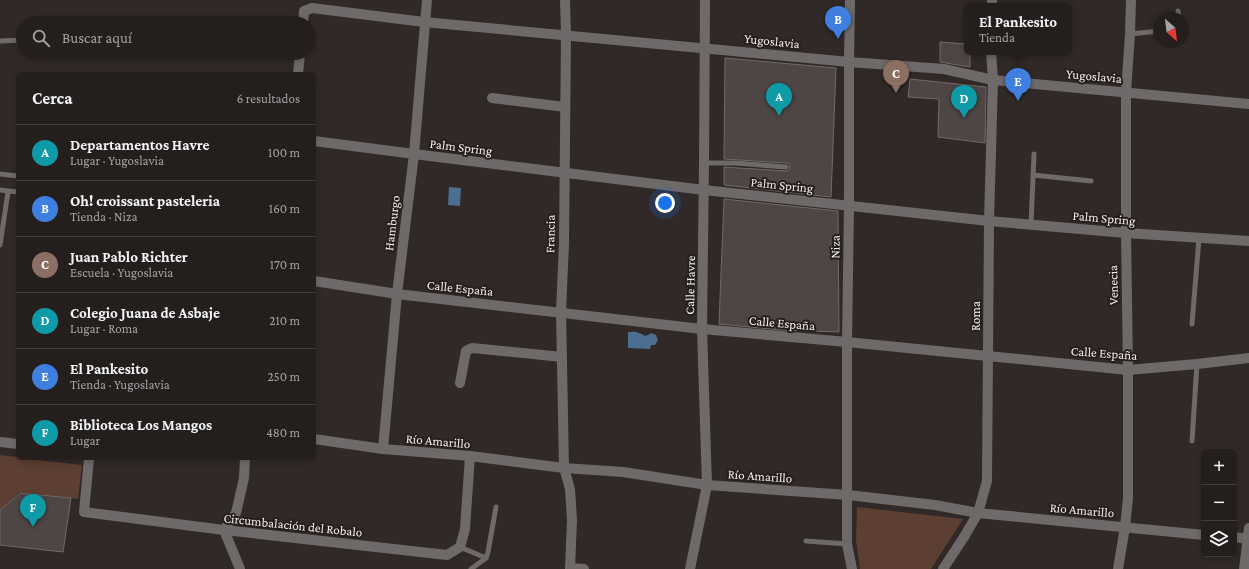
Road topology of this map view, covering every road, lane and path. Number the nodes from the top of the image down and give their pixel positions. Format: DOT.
graph roads {
  1 [pos="427,0"];
  2 [pos="565,0"];
  3 [pos="705,0"];
  4 [pos="850,0"];
  5 [pos="1131,0"];
  6 [pos="304,16"];
  7 [pos="424,22"];
  8 [pos="1153,32"];
  9 [pos="566,34"];
  10 [pos="1130,34"];
  11 [pos="16,40"];
  12 [pos="0,41"];
  13 [pos="705,48"];
  14 [pos="991,55"];
  15 [pos="299,60"];
  16 [pos="848,62"];
  17 [pos="298,72"];
  18 [pos="993,80"];
  19 [pos="1126,92"];
  20 [pos="492,98"];
  21 [pos="1249,104"];
  22 [pos="565,107"];
  23 [pos="316,141"];
  24 [pos="414,154"];
  25 [pos="1034,154"];
  26 [pos="704,163"];
  27 [pos="786,167"];
  28 [pos="564,173"];
  29 [pos="0,174"];
  30 [pos="1033,174"];
  31 [pos="16,176"];
  32 [pos="1091,181"];
  33 [pos="0,190"];
  34 [pos="704,190"];
  35 [pos="8,192"];
  36 [pos="16,192"];
  37 [pos="849,206"];
  38 [pos="989,221"];
  39 [pos="1031,225"];
  40 [pos="1126,233"];
  41 [pos="1199,238"];
  42 [pos="1249,241"];
  43 [pos="0,245"];
  44 [pos="316,281"];
  45 [pos="397,294"];
  46 [pos="561,312"];
  47 [pos="1192,324"];
  48 [pos="702,329"];
  49 [pos="847,342"];
  50 [pos="988,356"];
  51 [pos="562,357"];
  52 [pos="1249,358"];
  53 [pos="1198,364"];
  54 [pos="1128,370"];
  55 [pos="460,383"];
  56 [pos="316,439"];
  57 [pos="1192,441"];
  58 [pos="0,442"];
  59 [pos="16,444"];
  60 [pos="383,449"];
  61 [pos="470,456"];
  62 [pos="89,460"];
  63 [pos="245,460"];
  64 [pos="564,468"];
  65 [pos="707,485"];
  66 [pos="848,495"];
  67 [pos="496,507"];
  68 [pos="978,513"];
  69 [pos="1126,527"];
  70 [pos="1249,528"];
  71 [pos="224,530"];
  72 [pos="1201,535"];
  73 [pos="1237,537"];
  74 [pos="1248,539"];
  75 [pos="806,541"];
  76 [pos="847,544"];
  77 [pos="460,547"];
  78 [pos="951,557"];
  79 [pos="486,558"];
  80 [pos="570,568"];
  81 [pos="240,569"];
  82 [pos="471,569"];
  83 [pos="584,569"];
  84 [pos="690,569"];
  85 [pos="852,569"];
  86 [pos="943,569"];
  87 [pos="950,569"];
  88 [pos="1118,569"];
  89 [pos="1244,569"];
  1 -- 7 [label="street, Hamburgo"];
  2 -- 9 [label="street, Francia"];
  3 -- 13 [label="street, Calle Havre"];
  4 -- 16 [label="street, Niza"];
  5 -- 10 [label="street, Venecia"];
  6 -- 7 [label="street, Yugoslavia"];
  7 -- 9 [label="street, Yugoslavia"];
  7 -- 24 [label="street, Hamburgo"];
  8 -- 10 [label="lane"];
  9 -- 13 [label="street, Yugoslavia"];
  9 -- 22 [label="street, Francia"];
  10 -- 19 [label="street, Venecia"];
  11 -- 12 [label="lane"];
  13 -- 16 [label="street, Yugoslavia"];
  13 -- 26 [label="street, Calle Havre"];
  14 -- 18 [label="street, Roma"];
  15 -- 17 [label="street"];
  16 -- 18 [label="street, Yugoslavia"];
  16 -- 37 [label="street, Niza"];
  18 -- 19 [label="street, Yugoslavia"];
  18 -- 38 [label="street, Roma"];
  19 -- 21 [label="street, Yugoslavia"];
  19 -- 40 [label="street, Venecia"];
  20 -- 22 [label="street"];
  22 -- 28 [label="street, Francia"];
  23 -- 24 [label="street, Palm Spring"];
  24 -- 28 [label="street, Palm Spring"];
  24 -- 45 [label="street, Hamburgo"];
  25 -- 30 [label="lane"];
  26 -- 27 [label="lane"];
  26 -- 34 [label="street, Calle Havre"];
  28 -- 34 [label="street, Palm Spring"];
  28 -- 46 [label="street, Francia"];
  29 -- 31 [label="lane"];
  30 -- 32 [label="lane"];
  30 -- 39 [label="lane"];
  33 -- 35 [label="lane"];
  34 -- 37 [label="street, Palm Spring"];
  34 -- 48 [label="street, Calle Havre"];
  35 -- 36 [label="lane"];
  35 -- 43 [label="lane"];
  37 -- 38 [label="street, Palm Spring"];
  37 -- 49 [label="street, Niza"];
  38 -- 39 [label="street, Palm Spring"];
  38 -- 50 [label="street, Roma"];
  39 -- 40 [label="street, Palm Spring"];
  40 -- 41 [label="street, Palm Spring"];
  40 -- 54 [label="street, Venecia"];
  41 -- 42 [label="street, Palm Spring"];
  41 -- 47 [label="lane"];
  44 -- 45 [label="street, Calle España"];
  45 -- 46 [label="street, Calle España"];
  45 -- 60 [label="street, Hamburgo"];
  46 -- 48 [label="street, Calle España"];
  46 -- 51 [label="street, Francia"];
  48 -- 49 [label="street, Calle España"];
  48 -- 65 [label="street, Calle Havre"];
  49 -- 50 [label="street, Calle España"];
  49 -- 66 [label="street, Niza"];
  50 -- 54 [label="street, Calle España"];
  50 -- 68 [label="street, Roma"];
  51 -- 55 [label="street"];
  51 -- 64 [label="street, Francia"];
  52 -- 53 [label="street, Calle España"];
  53 -- 54 [label="street, Calle España"];
  53 -- 57 [label="lane"];
  54 -- 69 [label="street, Venecia"];
  56 -- 60 [label="street, Río Amarillo"];
  58 -- 59 [label="street"];
  60 -- 61 [label="street, Río Amarillo"];
  61 -- 64 [label="street, Río Amarillo"];
  61 -- 77 [label="street"];
  62 -- 71 [label="street, Circumbalación del Robalo"];
  63 -- 71 [label="street"];
  64 -- 65 [label="street, Río Amarillo"];
  64 -- 80 [label="street, Francia"];
  65 -- 66 [label="street, Río Amarillo"];
  65 -- 84 [label="street, Calle Havre"];
  66 -- 68 [label="street, Río Amarillo"];
  66 -- 76 [label="street, Niza"];
  67 -- 79 [label="lane"];
  68 -- 69 [label="street, Río Amarillo"];
  68 -- 78 [label="street, Roma"];
  69 -- 72 [label="street, Río Amarillo"];
  69 -- 88 [label="street, Venecia"];
  70 -- 74 [label="street"];
  71 -- 77 [label="street, Circumbalación del Robalo"];
  71 -- 81 [label="street"];
  73 -- 74 [label="street"];
  74 -- 89 [label="street"];
  75 -- 76 [label="lane"];
  76 -- 85 [label="street, Niza"];
  77 -- 79 [label="lane"];
  78 -- 86 [label="street, Roma"];
  78 -- 87 [label="lane"];
  79 -- 82 [label="lane"];
  80 -- 83 [label="street"];
}
